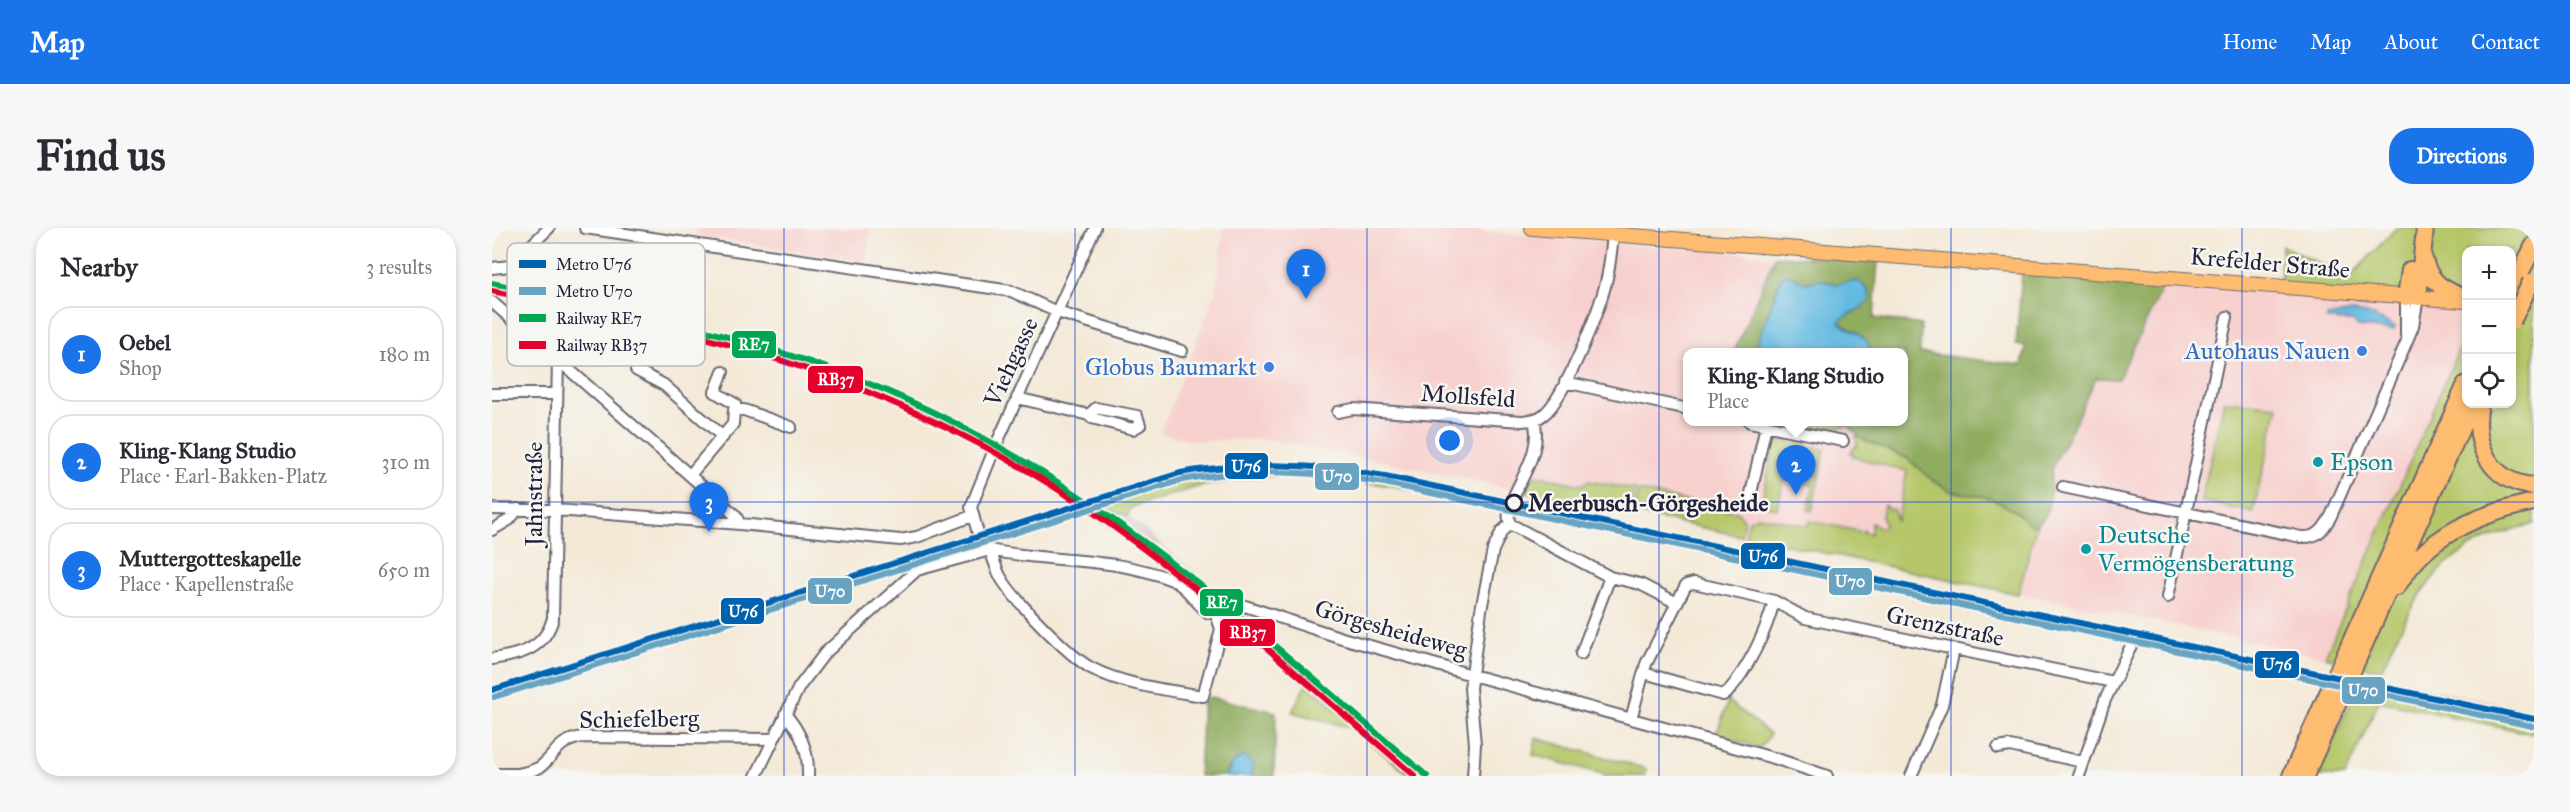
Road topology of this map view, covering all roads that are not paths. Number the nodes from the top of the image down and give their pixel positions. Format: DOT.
graph roads {
  1 [pos="549,228"];
  2 [pos="585,228"];
  3 [pos="1095,228"];
  4 [pos="1532,228"];
  5 [pos="2417,228"];
  6 [pos="2425,228"];
  7 [pos="1613,236"];
  8 [pos="2534,237"];
  9 [pos="534,243"];
  10 [pos="686,243"];
  11 [pos="2534,245"];
  12 [pos="705,246"];
  13 [pos="2423,253"];
  14 [pos="507,266"];
  15 [pos="492,268"];
  16 [pos="2523,282"];
  17 [pos="2412,297"];
  18 [pos="2462,298"];
  19 [pos="2462,300"];
  20 [pos="492,302"];
  21 [pos="2516,305"];
  22 [pos="2516,305"];
  23 [pos="2534,306"];
  24 [pos="1057,312"];
  25 [pos="507,315"];
  26 [pos="2227,317"];
  27 [pos="1182,351"];
  28 [pos="557,366"];
  29 [pos="567,366"];
  30 [pos="636,370"];
  31 [pos="723,372"];
  32 [pos="1565,382"];
  33 [pos="492,394"];
  34 [pos="555,394"];
  35 [pos="2462,394"];
  36 [pos="1017,398"];
  37 [pos="1683,407"];
  38 [pos="2470,408"];
  39 [pos="2480,408"];
  40 [pos="734,410"];
  41 [pos="1338,412"];
  42 [pos="1089,415"];
  43 [pos="1534,420"];
  44 [pos="1766,426"];
  45 [pos="1771,426"];
  46 [pos="791,427"];
  47 [pos="723,436"];
  48 [pos="1843,441"];
  49 [pos="690,475"];
  50 [pos="2534,486"];
  51 [pos="2063,487"];
  52 [pos="2534,502"];
  53 [pos="1748,507"];
  54 [pos="492,509"];
  55 [pos="518,509"];
  56 [pos="556,510"];
  57 [pos="2186,513"];
  58 [pos="972,516"];
  59 [pos="740,524"];
  60 [pos="1510,524"];
  61 [pos="492,530"];
  62 [pos="990,550"];
  63 [pos="1610,577"];
  64 [pos="2168,597"];
  65 [pos="1774,601"];
  66 [pos="1677,603"];
  67 [pos="1216,614"];
  68 [pos="2133,642"];
  69 [pos="1954,649"];
  70 [pos="2357,649"];
  71 [pos="1581,654"];
  72 [pos="492,660"];
  73 [pos="1644,673"];
  74 [pos="1472,675"];
  75 [pos="2113,682"];
  76 [pos="2331,701"];
  77 [pos="785,714"];
  78 [pos="1631,719"];
  79 [pos="773,739"];
  80 [pos="1998,748"];
  81 [pos="2083,762"];
  82 [pos="540,773"];
  83 [pos="492,774"];
  84 [pos="515,775"];
  85 [pos="756,776"];
  86 [pos="808,776"];
  87 [pos="1473,776"];
  88 [pos="1827,776"];
  89 [pos="1911,776"];
  90 [pos="2079,776"];
  91 [pos="2291,776"];
  92 [pos="2306,776"];
  1 -- 9 [label="street"];
  2 -- 10 [label="street"];
  3 -- 24 [label="street, Viehgasse"];
  4 -- 7 [label="main road, Krefelder Straße"];
  5 -- 17 [label="highway"];
  6 -- 13 [label="highway"];
  7 -- 17 [label="main road, Krefelder Straße"];
  7 -- 32 [label="street, Mollsfeld"];
  8 -- 16 [label="highway"];
  11 -- 16 [label="highway"];
  12 -- 24 [label="street"];
  13 -- 17 [label="highway"];
  13 -- 18 [label="highway"];
  14 -- 15 [label="street"];
  16 -- 21 [label="highway, bridge"];
  17 -- 19 [label="main road, Krefelder Straße"];
  17 -- 57 [label="street"];
  20 -- 25 [label="street"];
  22 -- 23 [label="main road"];
  24 -- 27 [label="street"];
  24 -- 36 [label="street, Viehgasse"];
  26 -- 57 [label="street"];
  28 -- 34 [label="street, Jahnstraße"];
  29 -- 49 [label="street"];
  30 -- 47 [label="street"];
  31 -- 40 [label="street"];
  32 -- 37 [label="street"];
  32 -- 43 [label="street, Mollsfeld"];
  33 -- 34 [label="street"];
  34 -- 56 [label="street, Jahnstraße"];
  35 -- 70 [label="highway"];
  36 -- 42 [label="street"];
  36 -- 58 [label="street, Viehgasse"];
  38 -- 70 [label="highway"];
  39 -- 50 [label="highway"];
  40 -- 46 [label="street"];
  40 -- 47 [label="street"];
  41 -- 43 [label="street, Mollsfeld"];
  43 -- 60 [label="street"];
  44 -- 53 [label="street"];
  45 -- 48 [label="street"];
  47 -- 49 [label="street"];
  49 -- 59 [label="street"];
  51 -- 57 [label="street"];
  52 -- 70 [label="highway"];
  54 -- 55 [label="street"];
  55 -- 56 [label="street"];
  55 -- 61 [label="street"];
  56 -- 59 [label="street"];
  56 -- 72 [label="street, Jahnstraße"];
  57 -- 64 [label="street"];
  58 -- 59 [label="street"];
  58 -- 62 [label="street"];
  60 -- 63 [label="street"];
  60 -- 74 [label="street"];
  62 -- 67 [label="street"];
  62 -- 67 [label="street"];
  62 -- 77 [label="street"];
  63 -- 66 [label="street"];
  63 -- 71 [label="street"];
  65 -- 66 [label="street, Grenzstraße"];
  65 -- 69 [label="street, Grenzstraße"];
  65 -- 73 [label="street"];
  66 -- 73 [label="street"];
  67 -- 74 [label="street, Görgesheideweg"];
  68 -- 75 [label="street"];
  69 -- 75 [label="street, Grenzstraße"];
  69 -- 89 [label="street"];
  70 -- 76 [label="highway"];
  73 -- 78 [label="street"];
  74 -- 78 [label="street, Görgesheideweg"];
  74 -- 87 [label="street"];
  75 -- 81 [label="street"];
  76 -- 91 [label="highway"];
  76 -- 92 [label="highway"];
  77 -- 79 [label="street"];
  77 -- 86 [label="street"];
  78 -- 88 [label="street, Görgesheideweg"];
  79 -- 82 [label="street, Schiefelberg"];
  79 -- 85 [label="street"];
  80 -- 81 [label="street"];
  81 -- 90 [label="street"];
  82 -- 84 [label="street, Schiefelberg"];
  83 -- 84 [label="street, Schiefelberg"];
}
